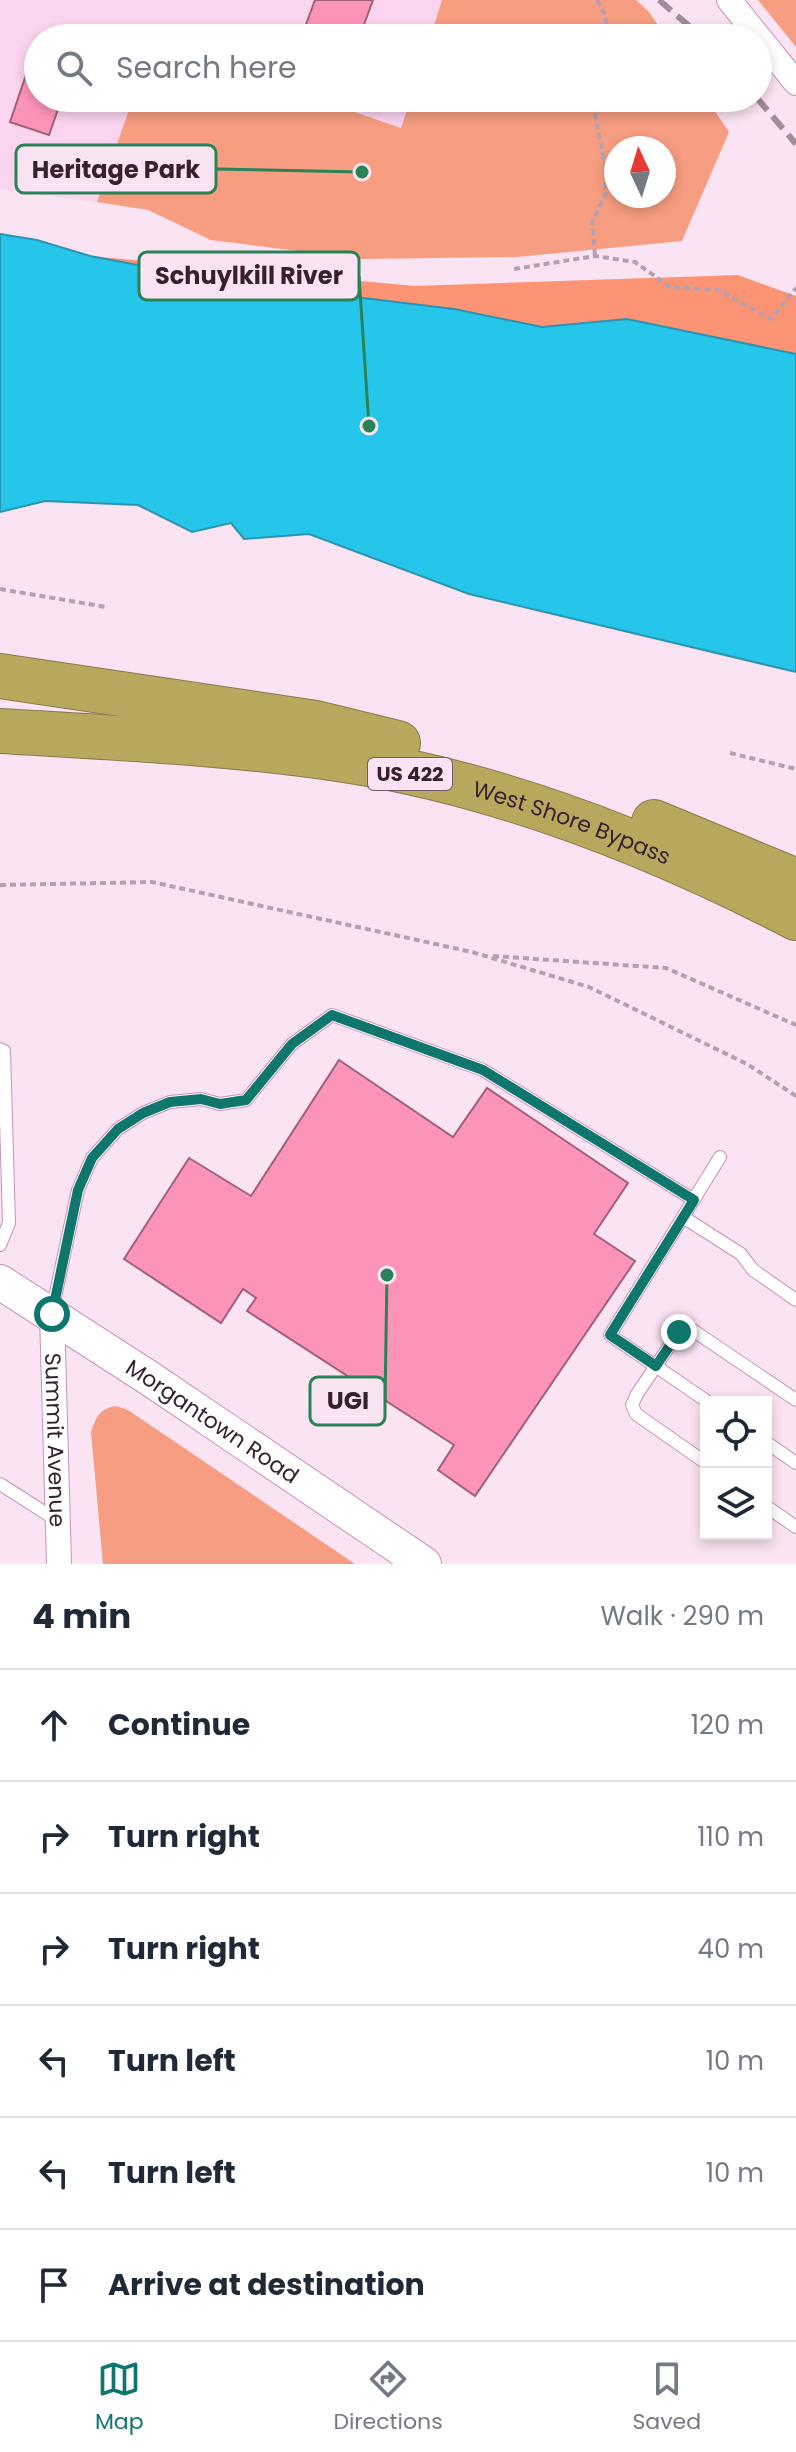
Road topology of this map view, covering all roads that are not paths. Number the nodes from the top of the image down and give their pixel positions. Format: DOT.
graph roads {
  1 [pos="729,0"];
  2 [pos="748,24"];
  3 [pos="772,53"];
  4 [pos="796,83"];
  5 [pos="0,676"];
  6 [pos="0,731"];
  7 [pos="796,881"];
  8 [pos="796,918"];
  9 [pos="0,1049"];
  10 [pos="720,1157"];
  11 [pos="694,1200"];
  12 [pos="683,1217"];
  13 [pos="0,1245"];
  14 [pos="0,1282"];
  15 [pos="796,1300"];
  16 [pos="52,1314"];
  17 [pos="656,1366"];
  18 [pos="700,1396"];
  19 [pos="796,1400"];
  20 [pos="772,1446"];
  21 [pos="700,1459"];
  22 [pos="796,1463"];
  23 [pos="0,1484"];
  24 [pos="772,1510"];
  25 [pos="58,1521"];
  26 [pos="796,1527"];
  27 [pos="59,1564"];
  28 [pos="424,1564"];
  1 -- 2 [label="street"];
  3 -- 4 [label="street"];
  5 -- 7 [label="highway, West Shore Bypass / US 422"];
  6 -- 8 [label="highway, West Shore Bypass / US 422"];
  9 -- 13 [label="lane"];
  10 -- 11 [label="lane"];
  11 -- 12 [label="lane"];
  11 -- 16 [label="lane"];
  12 -- 15 [label="lane"];
  12 -- 17 [label="lane"];
  14 -- 16 [label="main road, Morgantown Road"];
  16 -- 25 [label="street, Summit Avenue"];
  16 -- 28 [label="main road, Morgantown Road"];
  17 -- 18 [label="lane"];
  17 -- 19 [label="lane"];
  17 -- 21 [label="lane"];
  20 -- 22 [label="lane"];
  23 -- 25 [label="lane"];
  24 -- 26 [label="lane"];
  25 -- 27 [label="street, Summit Avenue"];
}
